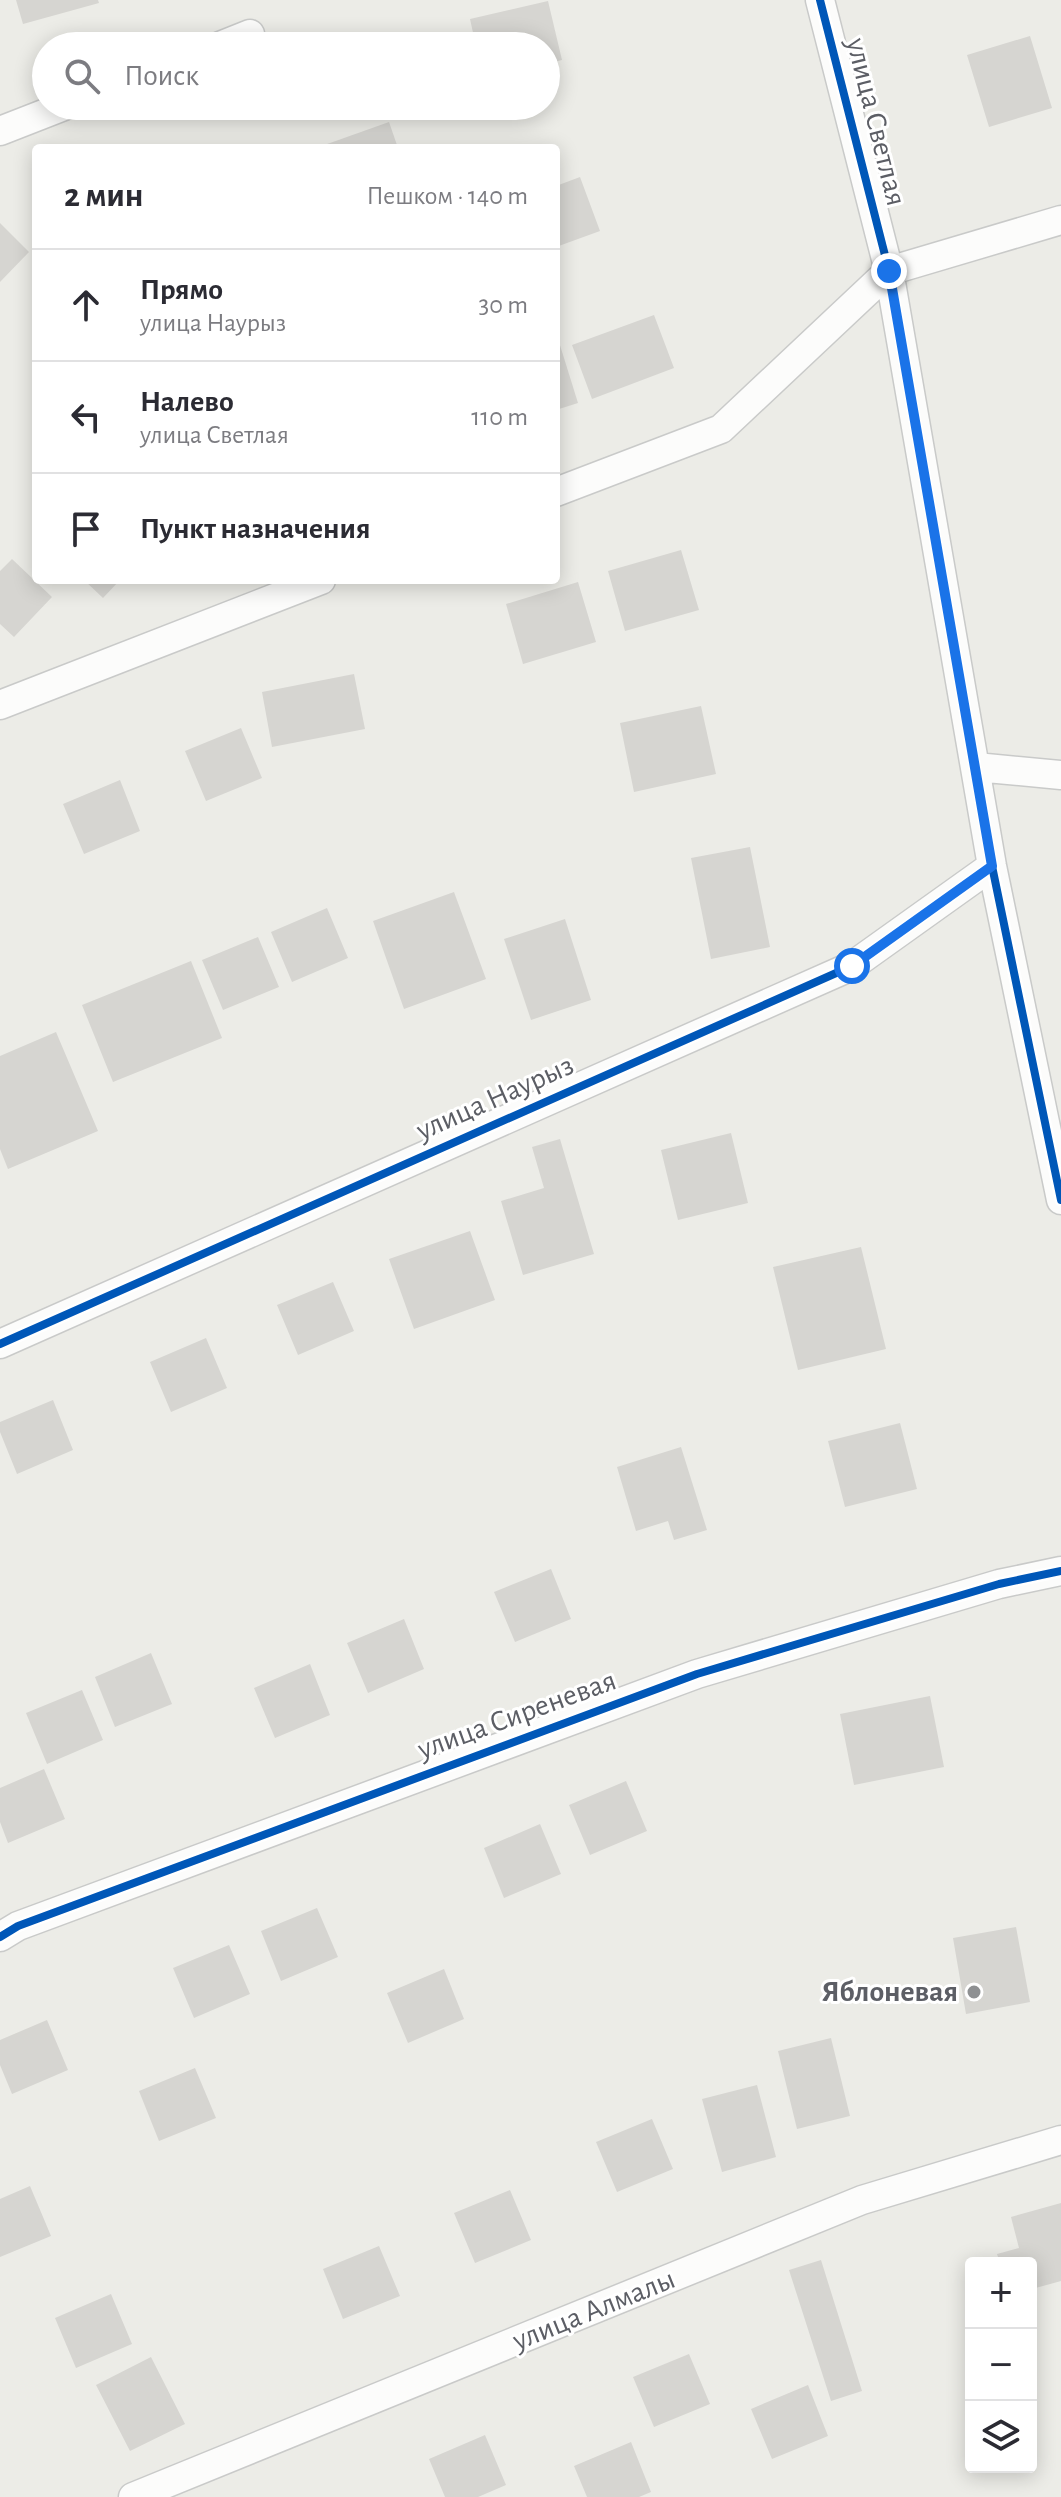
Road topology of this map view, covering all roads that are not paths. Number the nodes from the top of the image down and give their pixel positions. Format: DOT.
graph roads {
  1 [pos="820,0"];
  2 [pos="32,118"];
  3 [pos="0,131"];
  4 [pos="1061,220"];
  5 [pos="889,271"];
  6 [pos="560,490"];
  7 [pos="311,584"];
  8 [pos="0,705"];
  9 [pos="976,767"];
  10 [pos="1061,775"];
  11 [pos="992,866"];
  12 [pos="1061,1200"];
  13 [pos="0,1344"];
  14 [pos="1061,1571"];
  15 [pos="0,1937"];
  16 [pos="1061,2140"];
  17 [pos="133,2497"];
  1 -- 5 [label="street, улица Светлая"];
  2 -- 3 [label="street"];
  4 -- 5 [label="street"];
  5 -- 6 [label="street"];
  5 -- 9 [label="street, улица Светлая"];
  7 -- 8 [label="street"];
  9 -- 10 [label="street"];
  9 -- 11 [label="street, улица Светлая"];
  11 -- 12 [label="street, улица Светлая"];
  11 -- 13 [label="street, улица Наурыз"];
  14 -- 15 [label="street, улица Сиреневая"];
  16 -- 17 [label="street, улица Алмалы"];
}
